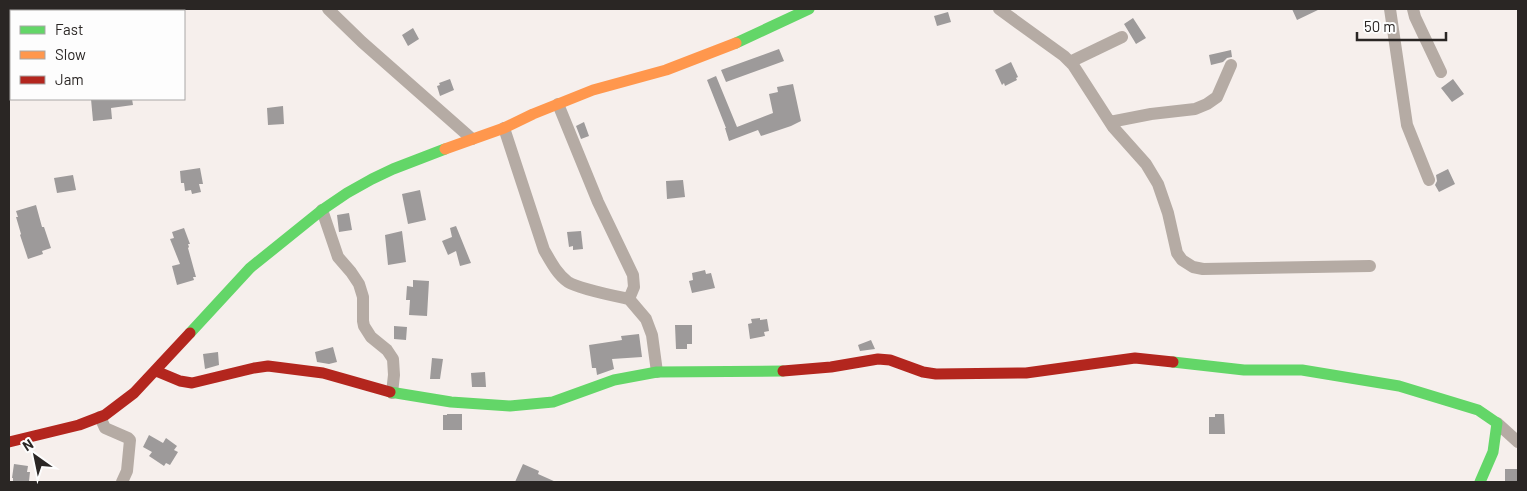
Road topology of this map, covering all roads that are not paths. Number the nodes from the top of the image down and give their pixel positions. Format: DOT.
graph roads {
  1 [pos="328,9"];
  2 [pos="809,9"];
  3 [pos="999,9"];
  4 [pos="1390,9"];
  5 [pos="1413,9"];
  6 [pos="1122,38"];
  7 [pos="1070,62"];
  8 [pos="1231,65"];
  9 [pos="1441,72"];
  10 [pos="558,104"];
  11 [pos="1110,122"];
  12 [pos="504,128"];
  13 [pos="472,139"];
  14 [pos="1429,180"];
  15 [pos="322,210"];
  16 [pos="1370,266"];
  17 [pos="629,300"];
  18 [pos="156,371"];
  19 [pos="657,372"];
  20 [pos="392,393"];
  21 [pos="100,417"];
  22 [pos="1497,423"];
  23 [pos="9,442"];
  24 [pos="1518,442"];
  25 [pos="122,482"];
  26 [pos="1480,482"];
  1 -- 13 [label="street"];
  2 -- 10 [label="street"];
  3 -- 7 [label="street"];
  4 -- 14 [label="street"];
  5 -- 9 [label="street"];
  6 -- 7 [label="street"];
  7 -- 11 [label="street"];
  8 -- 11 [label="street"];
  10 -- 12 [label="street"];
  10 -- 17 [label="street"];
  11 -- 16 [label="street"];
  12 -- 13 [label="street"];
  12 -- 17 [label="street"];
  13 -- 15 [label="street"];
  15 -- 18 [label="street"];
  15 -- 20 [label="street"];
  17 -- 19 [label="street"];
  18 -- 20 [label="street"];
  18 -- 21 [label="street"];
  19 -- 20 [label="street"];
  19 -- 22 [label="street"];
  21 -- 23 [label="street"];
  21 -- 25 [label="street"];
  22 -- 24 [label="street"];
  22 -- 26 [label="street"];
}
